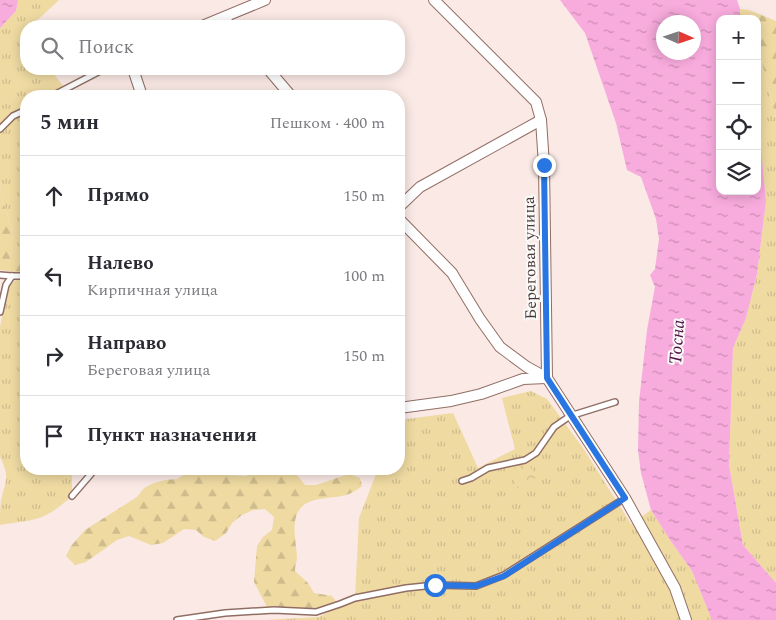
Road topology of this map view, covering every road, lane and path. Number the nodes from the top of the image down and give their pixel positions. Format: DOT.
graph roads {
  1 [pos="265,0"];
  2 [pos="434,0"];
  3 [pos="224,18"];
  4 [pos="218,20"];
  5 [pos="92,75"];
  6 [pos="135,75"];
  7 [pos="273,75"];
  8 [pos="64,90"];
  9 [pos="140,90"];
  10 [pos="286,90"];
  11 [pos="20,113"];
  12 [pos="541,120"];
  13 [pos="0,129"];
  14 [pos="405,201"];
  15 [pos="405,225"];
  16 [pos="0,275"];
  17 [pos="12,276"];
  18 [pos="20,276"];
  19 [pos="0,312"];
  20 [pos="547,378"];
  21 [pos="615,402"];
  22 [pos="405,407"];
  23 [pos="570,416"];
  24 [pos="90,475"];
  25 [pos="462,481"];
  26 [pos="72,496"];
  27 [pos="625,498"];
  28 [pos="177,620"];
  29 [pos="686,620"];
  1 -- 3 [label="street"];
  2 -- 12 [label="street, Береговая улица"];
  3 -- 4 [label="street"];
  5 -- 8 [label="lane"];
  6 -- 9 [label="street"];
  7 -- 10 [label="street"];
  11 -- 13 [label="lane"];
  12 -- 14 [label="street"];
  12 -- 20 [label="street, Береговая улица"];
  15 -- 20 [label="street"];
  16 -- 17 [label="lane"];
  17 -- 18 [label="lane"];
  17 -- 19 [label="lane"];
  20 -- 22 [label="street"];
  20 -- 23 [label="street"];
  21 -- 23 [label="lane"];
  23 -- 25 [label="lane"];
  23 -- 27 [label="street"];
  24 -- 26 [label="lane"];
  27 -- 28 [label="lane"];
  27 -- 29 [label="street"];
}
